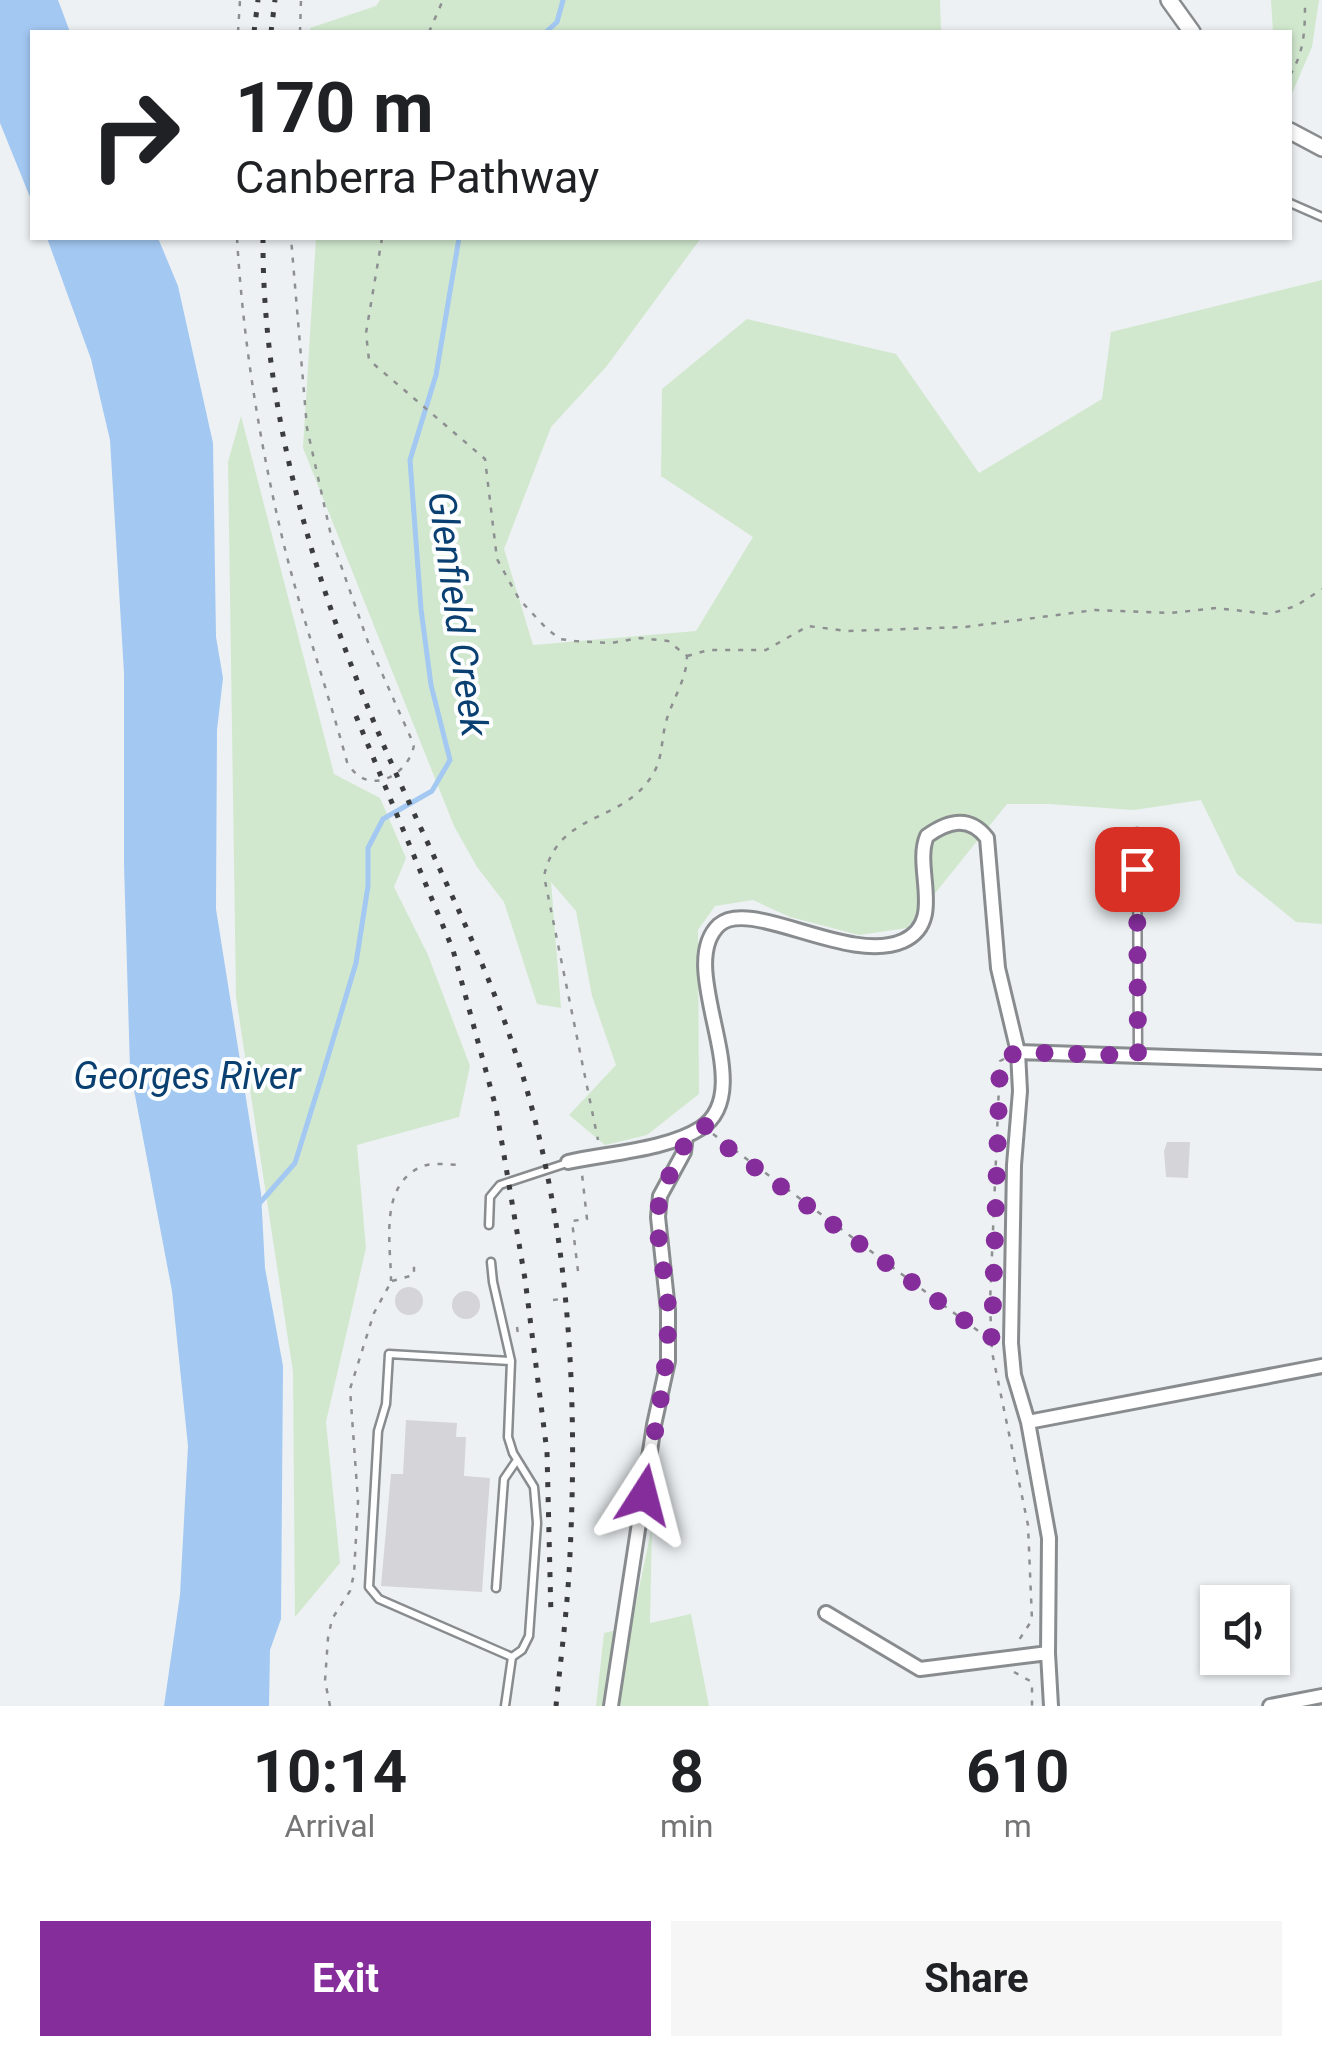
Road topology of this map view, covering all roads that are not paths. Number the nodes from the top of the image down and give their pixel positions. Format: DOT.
graph roads {
  1 [pos="1169,0"];
  2 [pos="1191,30"];
  3 [pos="1292,131"];
  4 [pos="1322,148"];
  5 [pos="1292,204"];
  6 [pos="1322,216"];
  7 [pos="1136,832"];
  8 [pos="1018,1052"];
  9 [pos="1138,1056"];
  10 [pos="1322,1062"];
  11 [pos="686,1136"];
  12 [pos="568,1162"];
  13 [pos="490,1225"];
  14 [pos="491,1262"];
  15 [pos="511,1361"];
  16 [pos="1322,1366"];
  17 [pos="1028,1422"];
  18 [pos="517,1460"];
  19 [pos="496,1588"];
  20 [pos="826,1614"];
  21 [pos="1048,1653"];
  22 [pos="512,1657"];
  23 [pos="1322,1696"];
  24 [pos="506,1706"];
  25 [pos="612,1706"];
  26 [pos="1052,1706"];
  27 [pos="1270,1706"];
  1 -- 2 [label="street"];
  3 -- 4 [label="street"];
  5 -- 6 [label="lane"];
  7 -- 9 [label="lane"];
  8 -- 9 [label="street"];
  8 -- 11 [label="street"];
  8 -- 17 [label="street"];
  9 -- 10 [label="street"];
  11 -- 12 [label="street"];
  11 -- 25 [label="street"];
  12 -- 13 [label="lane"];
  14 -- 15 [label="lane"];
  15 -- 18 [label="lane"];
  15 -- 22 [label="lane"];
  16 -- 17 [label="street"];
  17 -- 21 [label="street"];
  18 -- 19 [label="lane"];
  18 -- 22 [label="lane"];
  20 -- 21 [label="street"];
  21 -- 26 [label="street"];
  22 -- 24 [label="lane"];
  23 -- 27 [label="street"];
}
